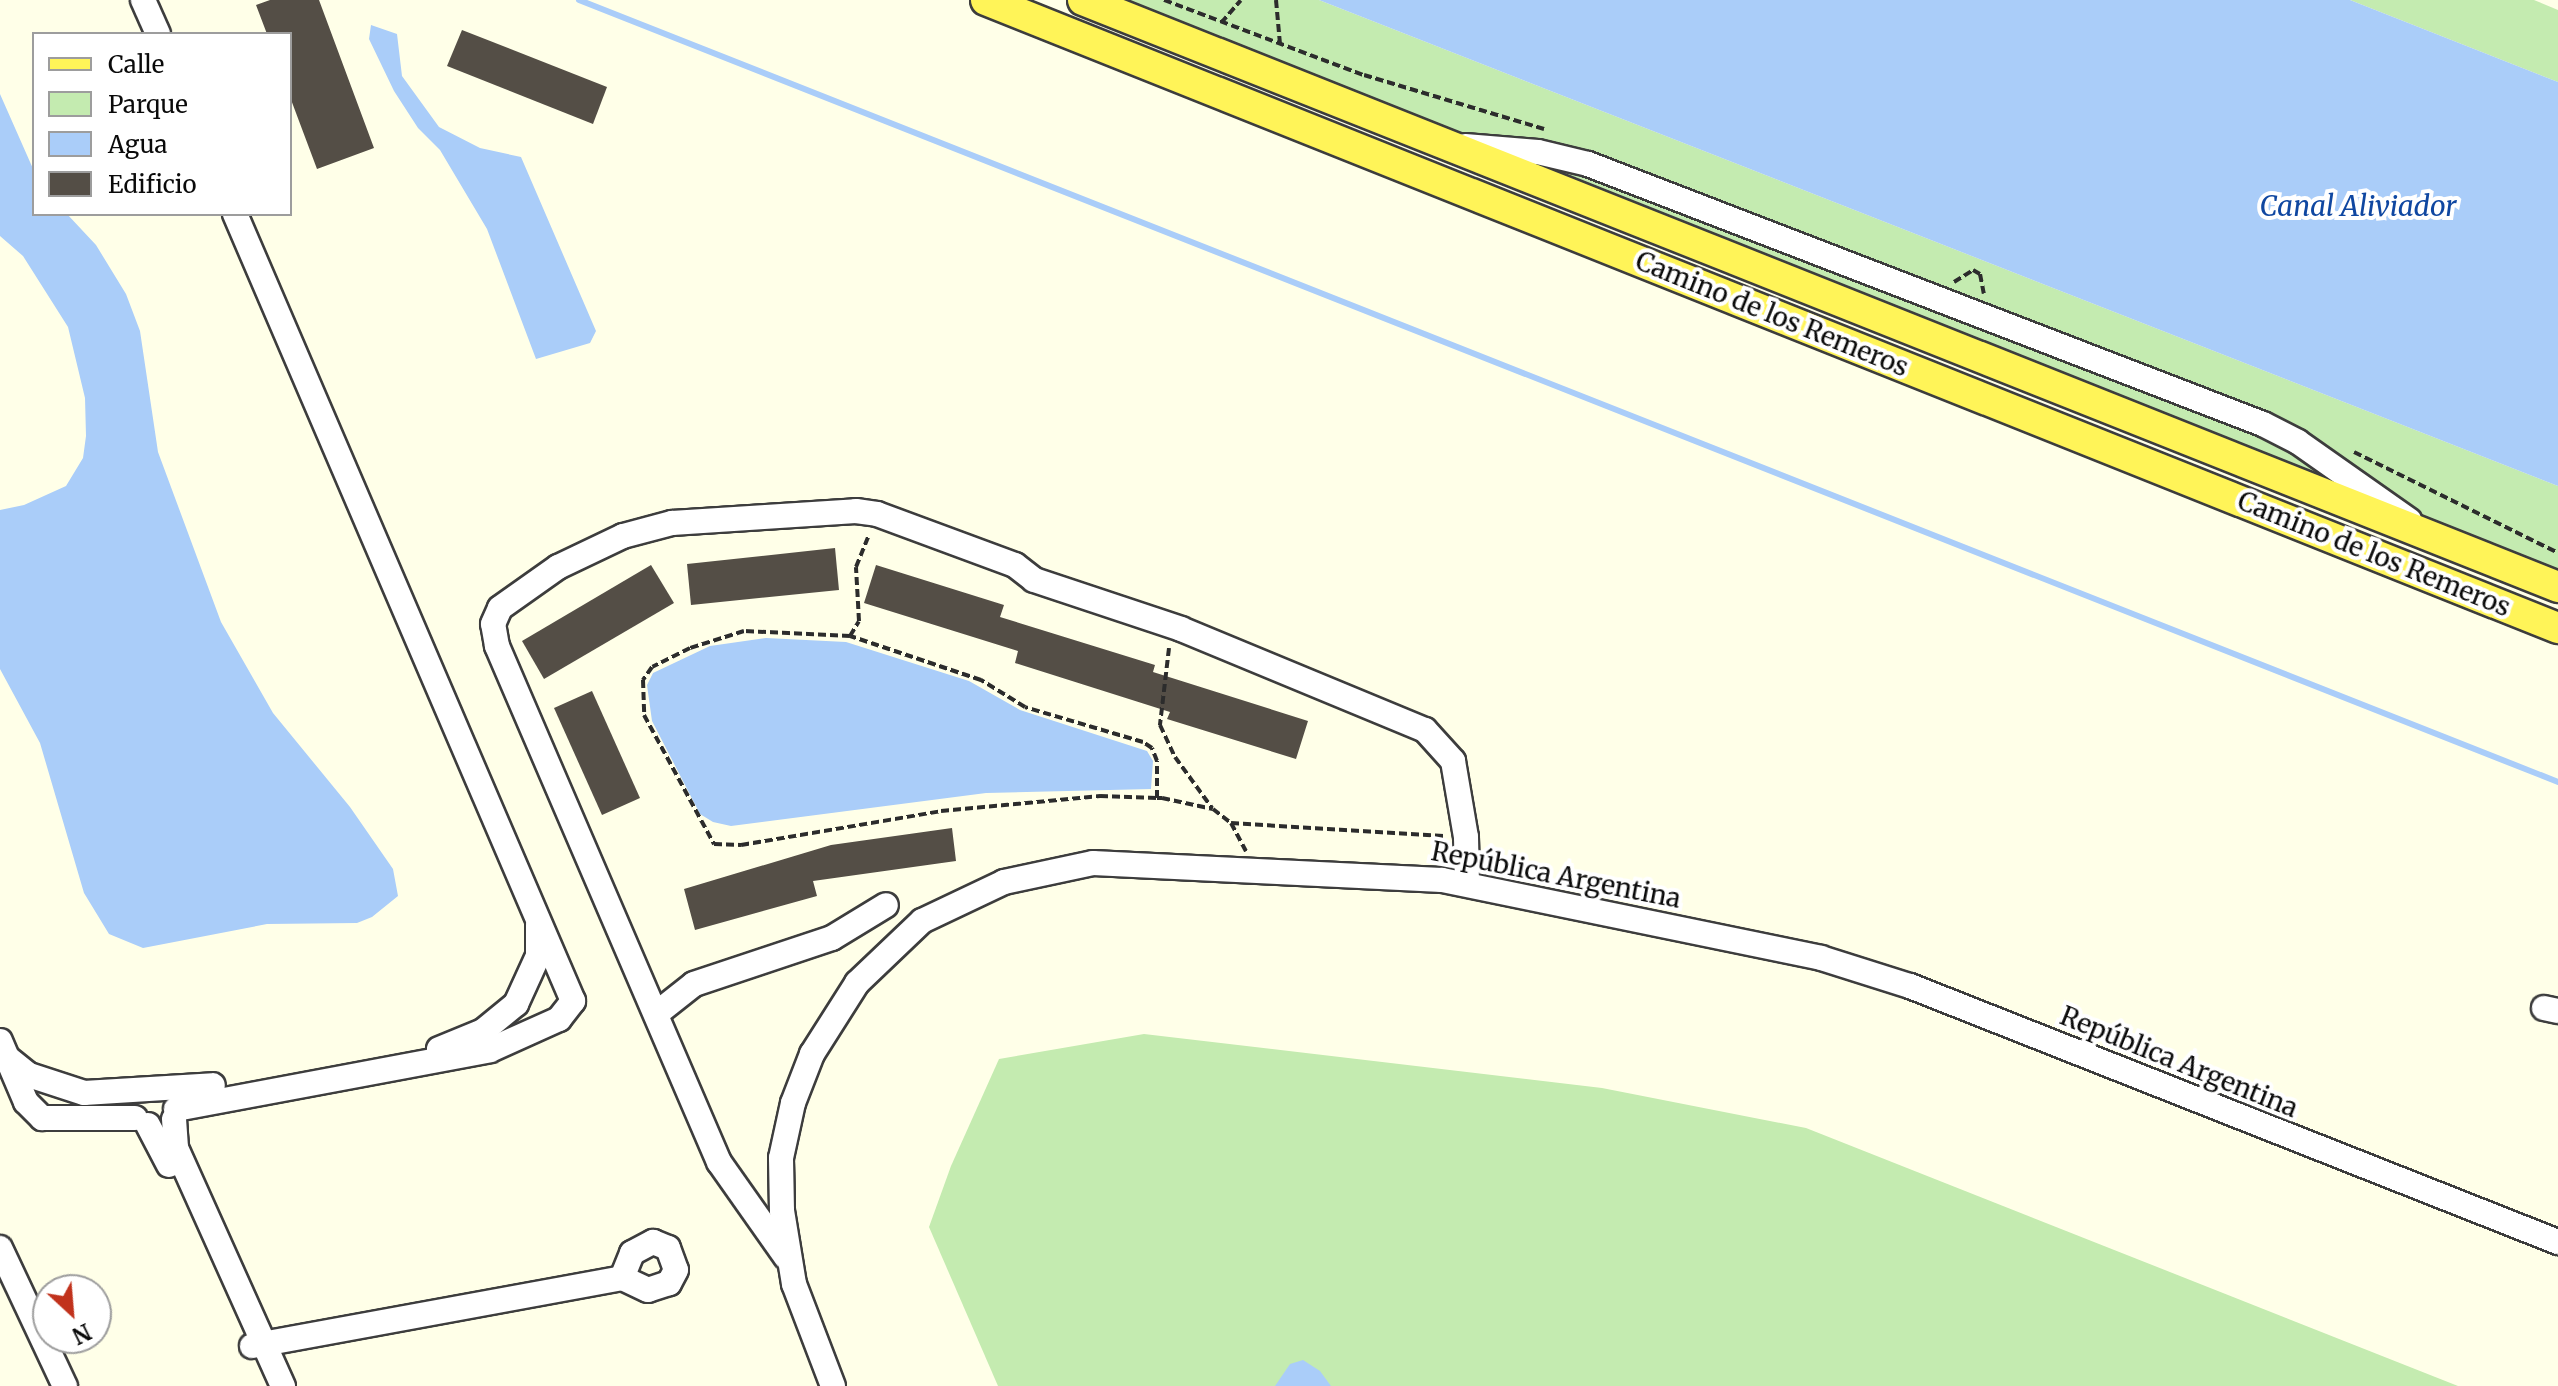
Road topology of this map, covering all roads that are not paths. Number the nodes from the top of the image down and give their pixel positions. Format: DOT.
graph roads {
  1 [pos="143,0"];
  2 [pos="986,0"];
  3 [pos="1083,0"];
  4 [pos="157,32"];
  5 [pos="1448,145"];
  6 [pos="236,216"];
  7 [pos="2434,538"];
  8 [pos="2558,587"];
  9 [pos="2558,628"];
  10 [pos="1467,883"];
  11 [pos="886,905"];
  12 [pos="536,911"];
  13 [pos="656,1014"];
  14 [pos="4,1050"];
  15 [pos="136,1093"];
  16 [pos="173,1106"];
  17 [pos="142,1122"];
  18 [pos="2558,1242"];
  19 [pos="0,1248"];
  20 [pos="789,1260"];
  21 [pos="622,1278"];
  22 [pos="258,1345"];
  23 [pos="65,1386"];
  24 [pos="270,1386"];
  25 [pos="283,1386"];
  26 [pos="833,1386"];
  1 -- 4 [label="street"];
  2 -- 9 [label="main road, Camino de los Remeros"];
  3 -- 5 [label="main road, Camino de los Remeros"];
  5 -- 7 [label="main road, Camino de los Remeros"];
  5 -- 7 [label="street"];
  6 -- 12 [label="street"];
  7 -- 8 [label="main road, Camino de los Remeros"];
  10 -- 13 [label="street"];
  10 -- 18 [label="street, República Argentina"];
  10 -- 20 [label="street, República Argentina"];
  11 -- 13 [label="street"];
  12 -- 16 [label="street"];
  12 -- 16 [label="street"];
  13 -- 20 [label="street"];
  14 -- 15 [label="street"];
  14 -- 17 [label="street"];
  15 -- 16 [label="street"];
  15 -- 17 [label="street"];
  16 -- 17 [label="street"];
  16 -- 22 [label="street"];
  17 -- 22 [label="street"];
  19 -- 23 [label="street"];
  20 -- 26 [label="street, República Argentina"];
  21 -- 22 [label="street"];
  22 -- 24 [label="street"];
  22 -- 25 [label="street"];
}
